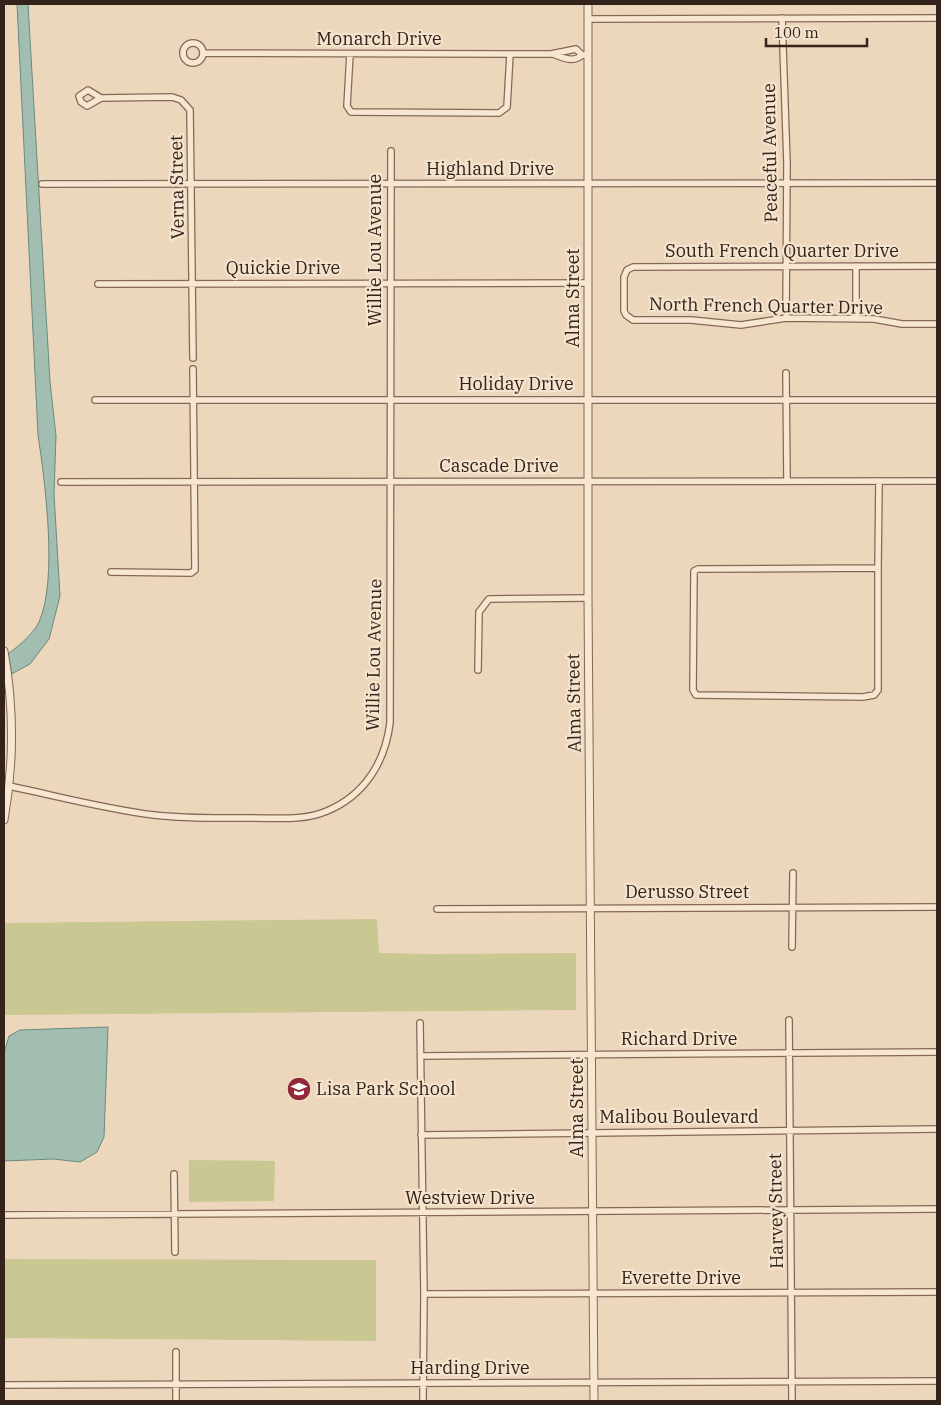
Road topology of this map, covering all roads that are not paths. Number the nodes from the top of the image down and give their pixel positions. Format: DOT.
graph roads {
  1 [pos="588,4"];
  2 [pos="782,18"];
  3 [pos="937,18"];
  4 [pos="588,19"];
  5 [pos="204,53"];
  6 [pos="350,54"];
  7 [pos="510,54"];
  8 [pos="585,55"];
  9 [pos="101,98"];
  10 [pos="391,151"];
  11 [pos="787,183"];
  12 [pos="937,183"];
  13 [pos="42,184"];
  14 [pos="192,184"];
  15 [pos="391,184"];
  16 [pos="587,184"];
  17 [pos="786,266"];
  18 [pos="856,266"];
  19 [pos="937,266"];
  20 [pos="390,283"];
  21 [pos="588,283"];
  22 [pos="98,284"];
  23 [pos="193,284"];
  24 [pos="626,315"];
  25 [pos="786,318"];
  26 [pos="856,319"];
  27 [pos="937,324"];
  28 [pos="193,358"];
  29 [pos="193,369"];
  30 [pos="786,373"];
  31 [pos="390,399"];
  32 [pos="95,400"];
  33 [pos="193,400"];
  34 [pos="588,400"];
  35 [pos="786,400"];
  36 [pos="937,400"];
  37 [pos="390,481"];
  38 [pos="588,481"];
  39 [pos="787,481"];
  40 [pos="879,481"];
  41 [pos="937,481"];
  42 [pos="61,482"];
  43 [pos="193,482"];
  44 [pos="878,568"];
  45 [pos="111,572"];
  46 [pos="588,598"];
  47 [pos="4,651"];
  48 [pos="478,670"];
  49 [pos="9,786"];
  50 [pos="4,820"];
  51 [pos="793,873"];
  52 [pos="591,907"];
  53 [pos="792,907"];
  54 [pos="937,907"];
  55 [pos="436,909"];
  56 [pos="792,947"];
  57 [pos="789,1020"];
  58 [pos="420,1023"];
  59 [pos="937,1052"];
  60 [pos="790,1053"];
  61 [pos="591,1055"];
  62 [pos="421,1056"];
  63 [pos="937,1129"];
  64 [pos="790,1132"];
  65 [pos="592,1133"];
  66 [pos="421,1135"];
  67 [pos="174,1174"];
  68 [pos="791,1210"];
  69 [pos="937,1210"];
  70 [pos="592,1212"];
  71 [pos="422,1213"];
  72 [pos="174,1214"];
  73 [pos="4,1215"];
  74 [pos="175,1252"];
  75 [pos="937,1292"];
  76 [pos="792,1293"];
  77 [pos="424,1294"];
  78 [pos="594,1294"];
  79 [pos="176,1352"];
  80 [pos="937,1381"];
  81 [pos="792,1382"];
  82 [pos="423,1383"];
  83 [pos="594,1383"];
  84 [pos="176,1384"];
  85 [pos="4,1385"];
  86 [pos="176,1401"];
  87 [pos="423,1401"];
  88 [pos="594,1401"];
  89 [pos="792,1401"];
  1 -- 4 [label="street, Alma Street"];
  2 -- 3 [label="street"];
  2 -- 4 [label="street"];
  2 -- 11 [label="street, Peaceful Avenue"];
  4 -- 8 [label="street, Alma Street"];
  5 -- 6 [label="street, Monarch Drive"];
  6 -- 7 [label="street, Monarch Drive"];
  6 -- 7 [label="street"];
  7 -- 8 [label="street, Monarch Drive"];
  8 -- 16 [label="street, Alma Street"];
  9 -- 14 [label="street, Verna Street"];
  10 -- 15 [label="street, Willie Lou Avenue"];
  11 -- 12 [label="street, Highland Drive"];
  11 -- 16 [label="street, Highland Drive"];
  11 -- 17 [label="street, Peaceful Avenue"];
  13 -- 14 [label="street, Highland Drive"];
  14 -- 15 [label="street, Highland Drive"];
  14 -- 23 [label="street, Verna Street"];
  15 -- 16 [label="street, Highland Drive"];
  15 -- 20 [label="street, Willie Lou Avenue"];
  16 -- 21 [label="street, Alma Street"];
  17 -- 18 [label="street, South French Quarter Drive"];
  17 -- 24 [label="street, South French Quarter Drive"];
  17 -- 25 [label="street, Peaceful Avenue"];
  18 -- 19 [label="street, South French Quarter Drive"];
  18 -- 26 [label="street"];
  20 -- 21 [label="street, Quickie Drive"];
  20 -- 23 [label="street, Quickie Drive"];
  20 -- 31 [label="street, Willie Lou Avenue"];
  21 -- 34 [label="street, Alma Street"];
  22 -- 23 [label="street, Quickie Drive"];
  23 -- 28 [label="street, Verna Street"];
  24 -- 25 [label="street, North French Quarter Drive"];
  25 -- 26 [label="street, North French Quarter Drive"];
  26 -- 27 [label="street, North French Quarter Drive"];
  29 -- 33 [label="street"];
  30 -- 35 [label="street"];
  31 -- 33 [label="street, Holiday Drive"];
  31 -- 34 [label="street, Holiday Drive"];
  31 -- 37 [label="street, Willie Lou Avenue"];
  32 -- 33 [label="street, Holiday Drive"];
  33 -- 43 [label="street"];
  34 -- 35 [label="street, Holiday Drive"];
  34 -- 38 [label="street, Alma Street"];
  35 -- 36 [label="street, Holiday Drive"];
  35 -- 39 [label="street"];
  37 -- 38 [label="street, Cascade Drive"];
  37 -- 43 [label="street, Cascade Drive"];
  37 -- 49 [label="street, Willie Lou Avenue"];
  38 -- 39 [label="street, Cascade Drive"];
  38 -- 46 [label="street, Alma Street"];
  39 -- 40 [label="street, Cascade Drive"];
  40 -- 41 [label="street, Cascade Drive"];
  40 -- 44 [label="street"];
  42 -- 43 [label="street, Cascade Drive"];
  43 -- 45 [label="street"];
  44 -- 44 [label="street"];
  46 -- 48 [label="street"];
  46 -- 52 [label="street, Alma Street"];
  47 -- 49 [label="street"];
  49 -- 50 [label="street"];
  51 -- 53 [label="street"];
  52 -- 53 [label="street, Derusso Street"];
  52 -- 55 [label="street, Derusso Street"];
  52 -- 61 [label="street, Alma Street"];
  53 -- 54 [label="street, Derusso Street"];
  53 -- 56 [label="street"];
  57 -- 60 [label="street, Harvey Street"];
  58 -- 62 [label="street"];
  59 -- 60 [label="street, Richard Drive"];
  60 -- 61 [label="street, Richard Drive"];
  60 -- 64 [label="street, Harvey Street"];
  61 -- 62 [label="street, Richard Drive"];
  61 -- 65 [label="street, Alma Street"];
  62 -- 66 [label="street"];
  63 -- 64 [label="street, Malibou Boulevard"];
  64 -- 65 [label="street, Malibou Boulevard"];
  64 -- 68 [label="street, Harvey Street"];
  65 -- 66 [label="street, Malibou Boulevard"];
  65 -- 70 [label="street, Alma Street"];
  66 -- 71 [label="street"];
  67 -- 72 [label="street"];
  68 -- 69 [label="street, Westview Drive"];
  68 -- 70 [label="street, Westview Drive"];
  68 -- 76 [label="street, Harvey Street"];
  70 -- 71 [label="street, Westview Drive"];
  70 -- 78 [label="street, Alma Street"];
  71 -- 72 [label="street, Westview Drive"];
  71 -- 77 [label="street"];
  72 -- 73 [label="street, Westview Drive"];
  72 -- 74 [label="street"];
  75 -- 76 [label="street, Everette Drive"];
  76 -- 78 [label="street, Everette Drive"];
  76 -- 81 [label="street, Harvey Street"];
  77 -- 78 [label="street, Everette Drive"];
  77 -- 82 [label="street"];
  78 -- 83 [label="street, Alma Street"];
  79 -- 84 [label="street"];
  80 -- 81 [label="street, Harding Drive"];
  81 -- 83 [label="street, Harding Drive"];
  81 -- 89 [label="street, Harvey Street"];
  82 -- 83 [label="street, Harding Drive"];
  82 -- 84 [label="street, Harding Drive"];
  82 -- 87 [label="street"];
  83 -- 88 [label="street, Alma Street"];
  84 -- 85 [label="street, Harding Drive"];
  84 -- 86 [label="street"];
}
